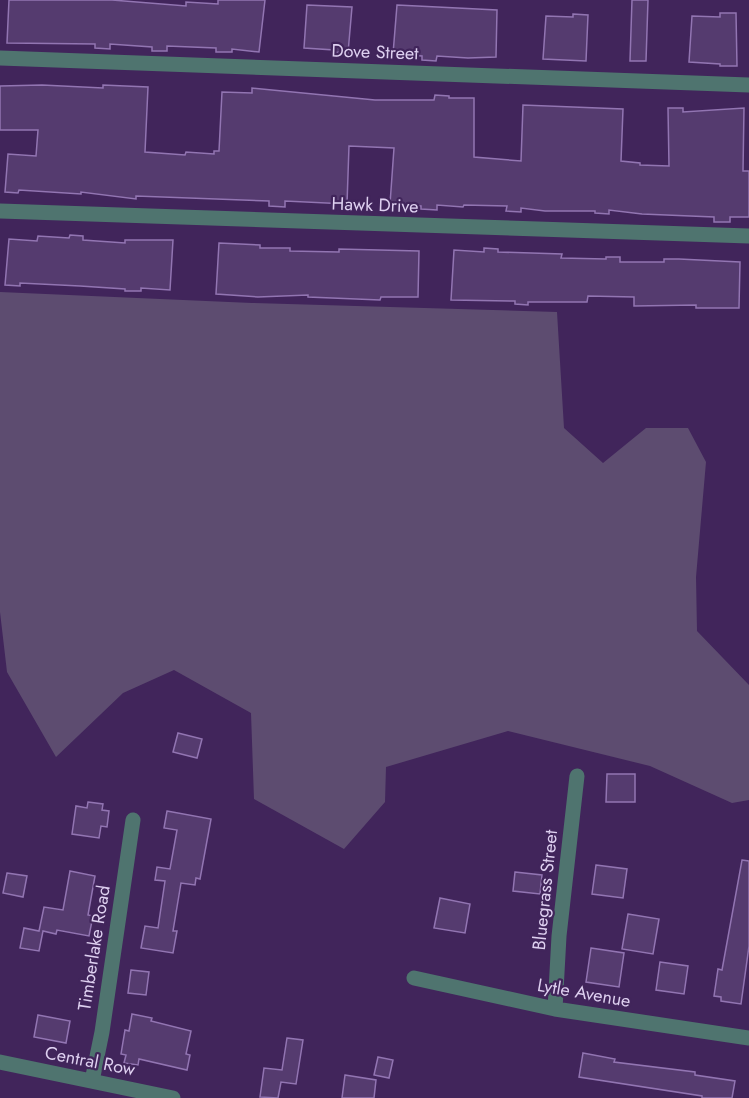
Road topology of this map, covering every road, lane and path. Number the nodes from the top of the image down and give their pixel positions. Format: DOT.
graph roads {
  1 [pos="0,58"];
  2 [pos="749,86"];
  3 [pos="0,211"];
  4 [pos="749,236"];
  5 [pos="577,776"];
  6 [pos="133,820"];
  7 [pos="414,978"];
  8 [pos="555,1009"];
  9 [pos="749,1038"];
  10 [pos="0,1062"];
  11 [pos="92,1081"];
  12 [pos="173,1098"];
  1 -- 2 [label="street, Dove Street"];
  3 -- 4 [label="street, Hawk Drive"];
  5 -- 8 [label="street, Bluegrass Street"];
  6 -- 11 [label="street, Timberlake Road"];
  7 -- 8 [label="street, Lytle Avenue"];
  8 -- 9 [label="street, Lytle Avenue"];
  10 -- 11 [label="street, Central Row"];
  11 -- 12 [label="street, Central Row"];
}
